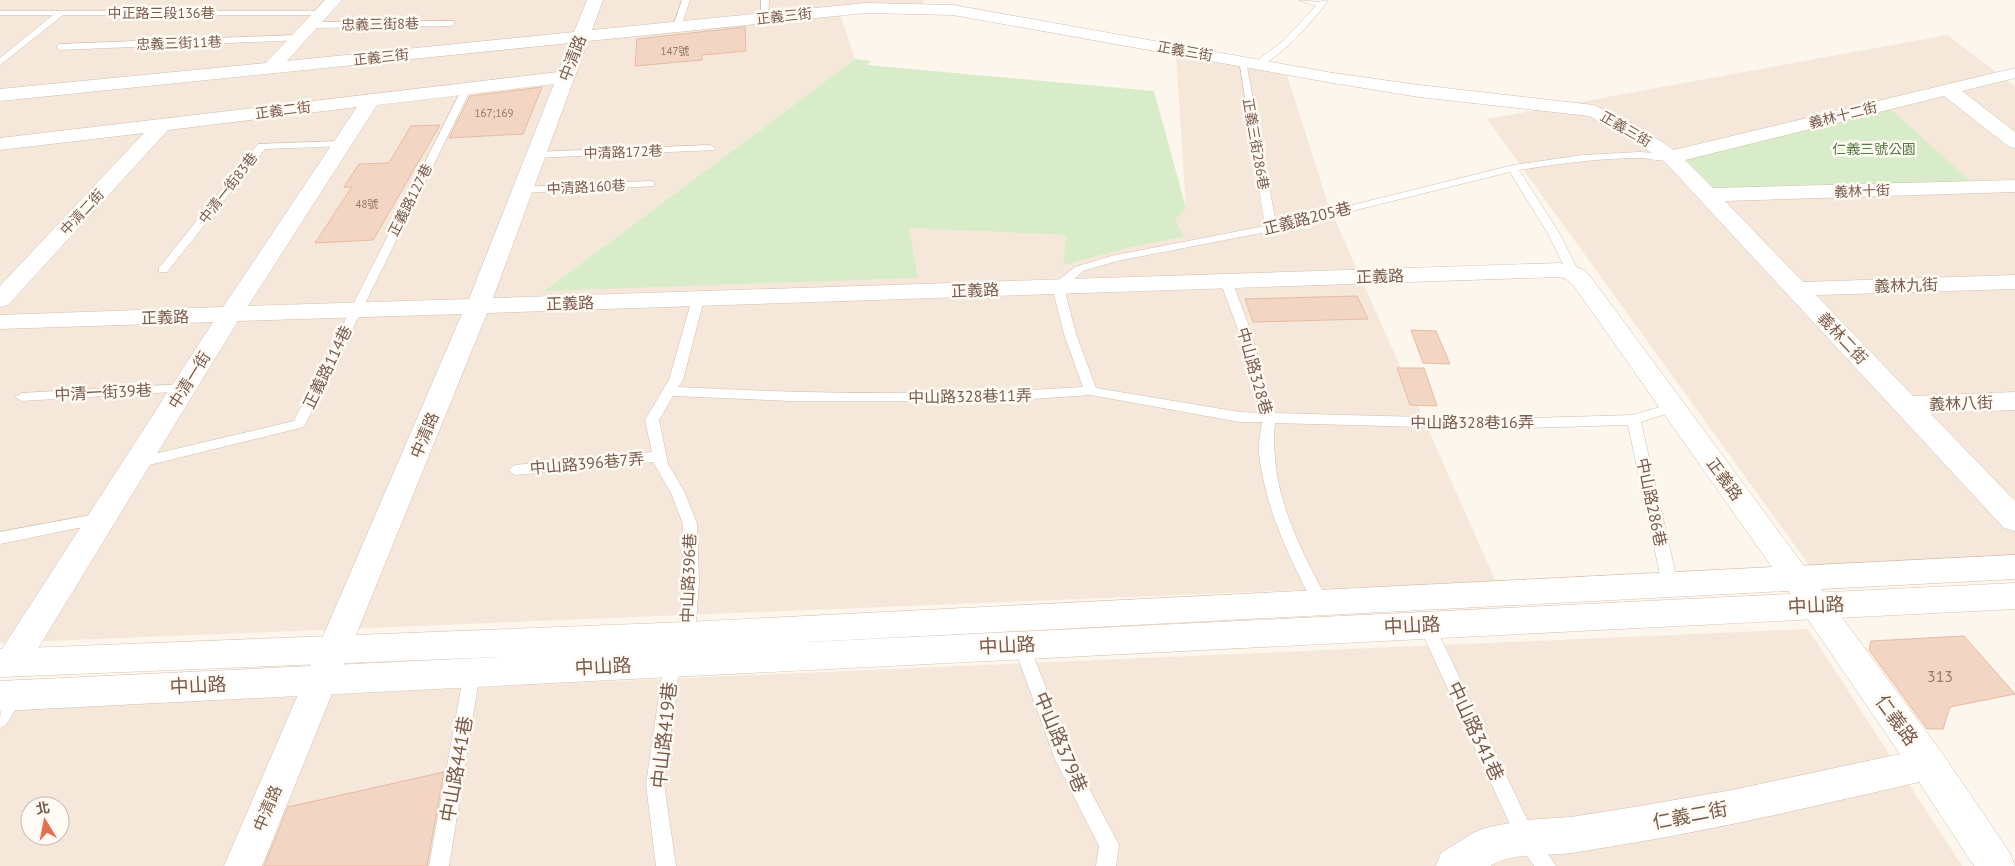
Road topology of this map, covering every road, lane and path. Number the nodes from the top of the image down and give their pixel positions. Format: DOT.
graph roads {
  1 [pos="334,0"];
  2 [pos="595,0"];
  3 [pos="686,0"];
  4 [pos="765,0"];
  5 [pos="1303,0"];
  6 [pos="1322,3"];
  7 [pos="0,12"];
  8 [pos="61,13"];
  9 [pos="765,18"];
  10 [pos="316,19"];
  11 [pos="451,23"];
  12 [pos="677,26"];
  13 [pos="581,36"];
  14 [pos="298,38"];
  15 [pos="60,47"];
  16 [pos="0,62"];
  17 [pos="1250,62"];
  18 [pos="270,69"];
  19 [pos="2015,72"];
  20 [pos="565,77"];
  21 [pos="466,89"];
  22 [pos="1948,89"];
  23 [pos="0,95"];
  24 [pos="371,100"];
  25 [pos="163,124"];
  26 [pos="2015,142"];
  27 [pos="0,144"];
  28 [pos="342,144"];
  29 [pos="710,148"];
  30 [pos="536,155"];
  31 [pos="1671,157"];
  32 [pos="1513,168"];
  33 [pos="650,184"];
  34 [pos="2015,186"];
  35 [pos="522,190"];
  36 [pos="1708,196"];
  37 [pos="1271,228"];
  38 [pos="163,270"];
  39 [pos="1574,274"];
  40 [pos="1226,281"];
  41 [pos="2015,282"];
  42 [pos="1058,287"];
  43 [pos="1797,289"];
  44 [pos="698,299"];
  45 [pos="0,300"];
  46 [pos="478,306"];
  47 [pos="354,311"];
  48 [pos="230,315"];
  49 [pos="0,322"];
  50 [pos="184,388"];
  51 [pos="669,391"];
  52 [pos="1091,391"];
  53 [pos="22,397"];
  54 [pos="2015,401"];
  55 [pos="1673,406"];
  56 [pos="1907,406"];
  57 [pos="1269,419"];
  58 [pos="1634,420"];
  59 [pos="660,456"];
  60 [pos="138,463"];
  61 [pos="515,470"];
  62 [pos="102,518"];
  63 [pos="2015,520"];
  64 [pos="0,538"];
  65 [pos="2015,566"];
  66 [pos="1795,577"];
  67 [pos="1670,584"];
  68 [pos="2015,596"];
  69 [pos="1321,603"];
  70 [pos="1815,605"];
  71 [pos="1426,624"];
  72 [pos="1022,644"];
  73 [pos="679,649"];
  74 [pos="6,663"];
  75 [pos="328,665"];
  76 [pos="472,672"];
  77 [pos="5,703"];
  78 [pos="1929,764"];
  79 [pos="1536,852"];
  80 [pos="243,866"];
  81 [pos="439,866"];
  82 [pos="666,866"];
  83 [pos="1106,866"];
  84 [pos="1455,866"];
  85 [pos="1996,866"];
  1 -- 10 [label="street"];
  2 -- 13 [label="street, 中清路"];
  3 -- 12 [label="lane"];
  4 -- 9 [label="lane"];
  5 -- 6 [label="lane"];
  6 -- 17 [label="lane"];
  7 -- 8 [label="lane, 中正路三段136巷"];
  8 -- 10 [label="lane, 中正路三段136巷"];
  8 -- 16 [label="lane"];
  9 -- 12 [label="street, 正義三街"];
  9 -- 17 [label="street, 正義三街"];
  10 -- 11 [label="lane, 忠義三街8巷"];
  10 -- 14 [label="street"];
  12 -- 13 [label="street, 正義三街"];
  13 -- 18 [label="street, 正義三街"];
  13 -- 20 [label="street, 中清路"];
  14 -- 15 [label="lane, 忠義三街11巷"];
  14 -- 18 [label="street"];
  17 -- 31 [label="street, 正義三街"];
  17 -- 37 [label="lane, 正義三街286巷"];
  18 -- 23 [label="street, 正義三街"];
  19 -- 22 [label="street, 義林十二街"];
  20 -- 21 [label="street, 正義二街"];
  20 -- 30 [label="street, 中清路"];
  21 -- 24 [label="street, 正義二街"];
  21 -- 47 [label="lane, 正義路127巷"];
  22 -- 26 [label="street"];
  22 -- 31 [label="street, 義林十二街"];
  24 -- 25 [label="street, 正義二街"];
  24 -- 28 [label="street, 中清一街"];
  25 -- 27 [label="street, 正義二街"];
  25 -- 45 [label="street, 中清二街"];
  28 -- 38 [label="lane, 中清一街83巷"];
  28 -- 48 [label="street, 中清一街"];
  29 -- 30 [label="lane, 中清路172巷"];
  30 -- 35 [label="street, 中清路"];
  31 -- 32 [label="lane, 正義路205巷"];
  31 -- 36 [label="street, 義林二街"];
  32 -- 37 [label="lane, 正義路205巷"];
  32 -- 39 [label="lane"];
  33 -- 35 [label="lane, 中清路160巷"];
  34 -- 36 [label="street, 義林十街"];
  35 -- 46 [label="street, 中清路"];
  36 -- 43 [label="street, 義林二街"];
  37 -- 42 [label="lane, 正義路205巷"];
  39 -- 40 [label="street, 正義路"];
  39 -- 55 [label="street, 正義路"];
  40 -- 42 [label="street, 正義路"];
  40 -- 57 [label="lane, 中山路328巷"];
  41 -- 43 [label="street, 義林九街"];
  42 -- 44 [label="street, 正義路"];
  42 -- 52 [label="lane"];
  43 -- 56 [label="street, 義林二街"];
  44 -- 46 [label="street, 正義路"];
  44 -- 51 [label="lane, 中山路396巷"];
  46 -- 47 [label="street, 正義路"];
  46 -- 75 [label="street, 中清路"];
  47 -- 48 [label="street, 正義路"];
  47 -- 60 [label="lane, 正義路114巷"];
  48 -- 49 [label="street, 正義路"];
  48 -- 50 [label="street, 中清一街"];
  50 -- 53 [label="lane, 中清一街39巷"];
  50 -- 60 [label="street, 中清一街"];
  51 -- 52 [label="lane, 中山路328巷11弄"];
  51 -- 59 [label="lane, 中山路396巷"];
  52 -- 57 [label="lane, 中山路328巷11弄"];
  54 -- 56 [label="street, 義林八街"];
  55 -- 58 [label="lane, 中山路328巷16弄"];
  55 -- 66 [label="street, 正義路"];
  56 -- 63 [label="street, 義林二街"];
  57 -- 58 [label="lane, 中山路328巷16弄"];
  57 -- 69 [label="lane, 中山路328巷"];
  58 -- 67 [label="lane, 中山路286巷"];
  59 -- 61 [label="lane, 中山路396巷7弄"];
  59 -- 73 [label="lane, 中山路396巷"];
  60 -- 62 [label="street, 中清一街"];
  62 -- 64 [label="lane"];
  62 -- 74 [label="street, 中清一街"];
  65 -- 66 [label="street, 中山路"];
  66 -- 67 [label="street, 中山路"];
  66 -- 70 [label="street, 仁義路"];
  67 -- 69 [label="street, 中山路"];
  68 -- 70 [label="street, 中山路"];
  69 -- 73 [label="street, 中山路"];
  70 -- 71 [label="street, 中山路"];
  70 -- 78 [label="street, 仁義路"];
  71 -- 72 [label="street, 中山路"];
  71 -- 79 [label="lane, 中山路341巷"];
  72 -- 73 [label="street, 中山路"];
  72 -- 83 [label="lane, 中山路379巷"];
  73 -- 75 [label="street, 中山路"];
  73 -- 76 [label="street, 中山路"];
  73 -- 82 [label="lane, 中山路419巷"];
  74 -- 75 [label="street, 中山路"];
  75 -- 76 [label="street, 中山路"];
  75 -- 77 [label="street, 中山路"];
  75 -- 80 [label="street, 中清路"];
  76 -- 81 [label="lane, 中山路441巷"];
  78 -- 79 [label="street, 仁義二街"];
  78 -- 85 [label="street, 仁義路"];
  79 -- 84 [label="street, 仁義二街"];
}
